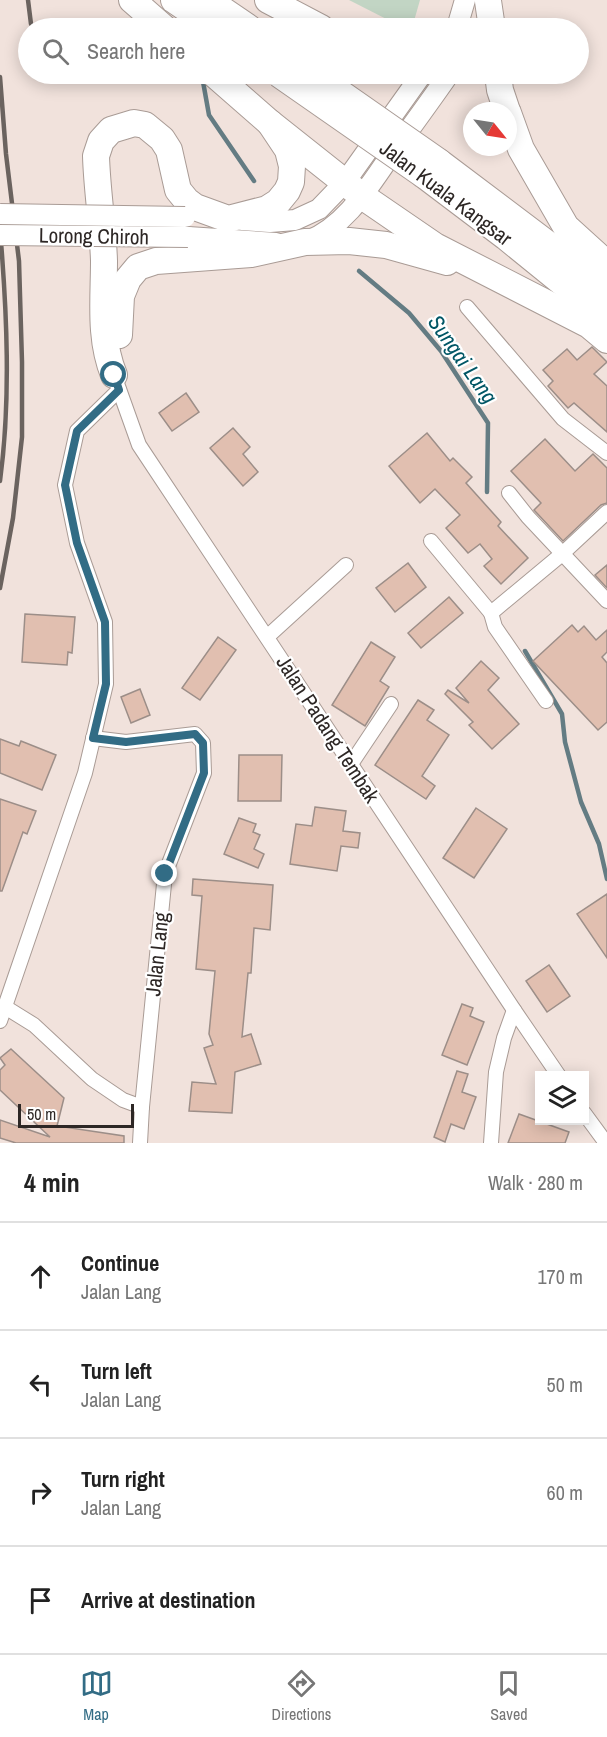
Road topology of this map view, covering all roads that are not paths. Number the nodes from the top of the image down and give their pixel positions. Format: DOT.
graph roads {
  1 [pos="132,0"];
  2 [pos="174,0"];
  3 [pos="208,0"];
  4 [pos="268,0"];
  5 [pos="465,0"];
  6 [pos="488,0"];
  7 [pos="153,18"];
  8 [pos="200,18"];
  9 [pos="234,18"];
  10 [pos="302,18"];
  11 [pos="460,18"];
  12 [pos="482,18"];
  13 [pos="491,18"];
  14 [pos="225,84"];
  15 [pos="293,84"];
  16 [pos="327,84"];
  17 [pos="416,84"];
  18 [pos="441,84"];
  19 [pos="499,84"];
  20 [pos="504,102"];
  21 [pos="270,123"];
  22 [pos="517,138"];
  23 [pos="353,189"];
  24 [pos="0,214"];
  25 [pos="228,219"];
  26 [pos="0,235"];
  27 [pos="305,242"];
  28 [pos="607,264"];
  29 [pos="487,274"];
  30 [pos="607,292"];
  31 [pos="467,307"];
  32 [pos="607,319"];
  33 [pos="607,340"];
  34 [pos="117,382"];
  35 [pos="607,453"];
  36 [pos="509,493"];
  37 [pos="607,512"];
  38 [pos="430,541"];
  39 [pos="562,554"];
  40 [pos="346,565"];
  41 [pos="607,602"];
  42 [pos="491,613"];
  43 [pos="267,637"];
  44 [pos="546,701"];
  45 [pos="391,704"];
  46 [pos="93,738"];
  47 [pos="351,764"];
  48 [pos="5,1007"];
  49 [pos="514,1010"];
  50 [pos="0,1021"];
  51 [pos="556,1071"];
  52 [pos="142,1107"];
  53 [pos="589,1119"];
  54 [pos="140,1143"];
  55 [pos="491,1143"];
  56 [pos="606,1143"];
  1 -- 7 [label="highway"];
  2 -- 8 [label="highway"];
  3 -- 9 [label="highway"];
  4 -- 10 [label="highway"];
  5 -- 11 [label="main road"];
  6 -- 12 [label="main road"];
  6 -- 13 [label="highway"];
  14 -- 21 [label="highway"];
  15 -- 32 [label="highway, Jalan Kuala Kangsar, bridge"];
  16 -- 30 [label="highway, Jalan Kuala Kangsar, bridge"];
  17 -- 23 [label="main road"];
  18 -- 23 [label="main road"];
  19 -- 20 [label="highway"];
  21 -- 23 [label="highway"];
  21 -- 25 [label="highway"];
  22 -- 28 [label="highway"];
  23 -- 25 [label="main road, Lorong Chiroh"];
  23 -- 27 [label="main road"];
  23 -- 29 [label="highway"];
  24 -- 25 [label="main road, Lorong Chiroh, bridge"];
  25 -- 34 [label="highway"];
  26 -- 27 [label="main road, Lorong Chiroh, bridge"];
  27 -- 29 [label="highway"];
  27 -- 34 [label="highway"];
  29 -- 33 [label="highway"];
  31 -- 35 [label="street"];
  34 -- 43 [label="street, Jalan Padang Tembak"];
  34 -- 46 [label="street"];
  36 -- 39 [label="street"];
  37 -- 39 [label="street"];
  38 -- 42 [label="street"];
  39 -- 41 [label="street"];
  39 -- 42 [label="street"];
  40 -- 43 [label="street"];
  42 -- 44 [label="street"];
  43 -- 47 [label="street, Jalan Padang Tembak"];
  45 -- 47 [label="street"];
  46 -- 48 [label="street"];
  46 -- 52 [label="street, Jalan Lang"];
  47 -- 49 [label="street, Jalan Padang Tembak"];
  48 -- 50 [label="street"];
  48 -- 52 [label="street"];
  49 -- 51 [label="street, Jalan Padang Tembak"];
  49 -- 55 [label="street"];
  52 -- 54 [label="street, Jalan Lang"];
  53 -- 56 [label="street"];
}
